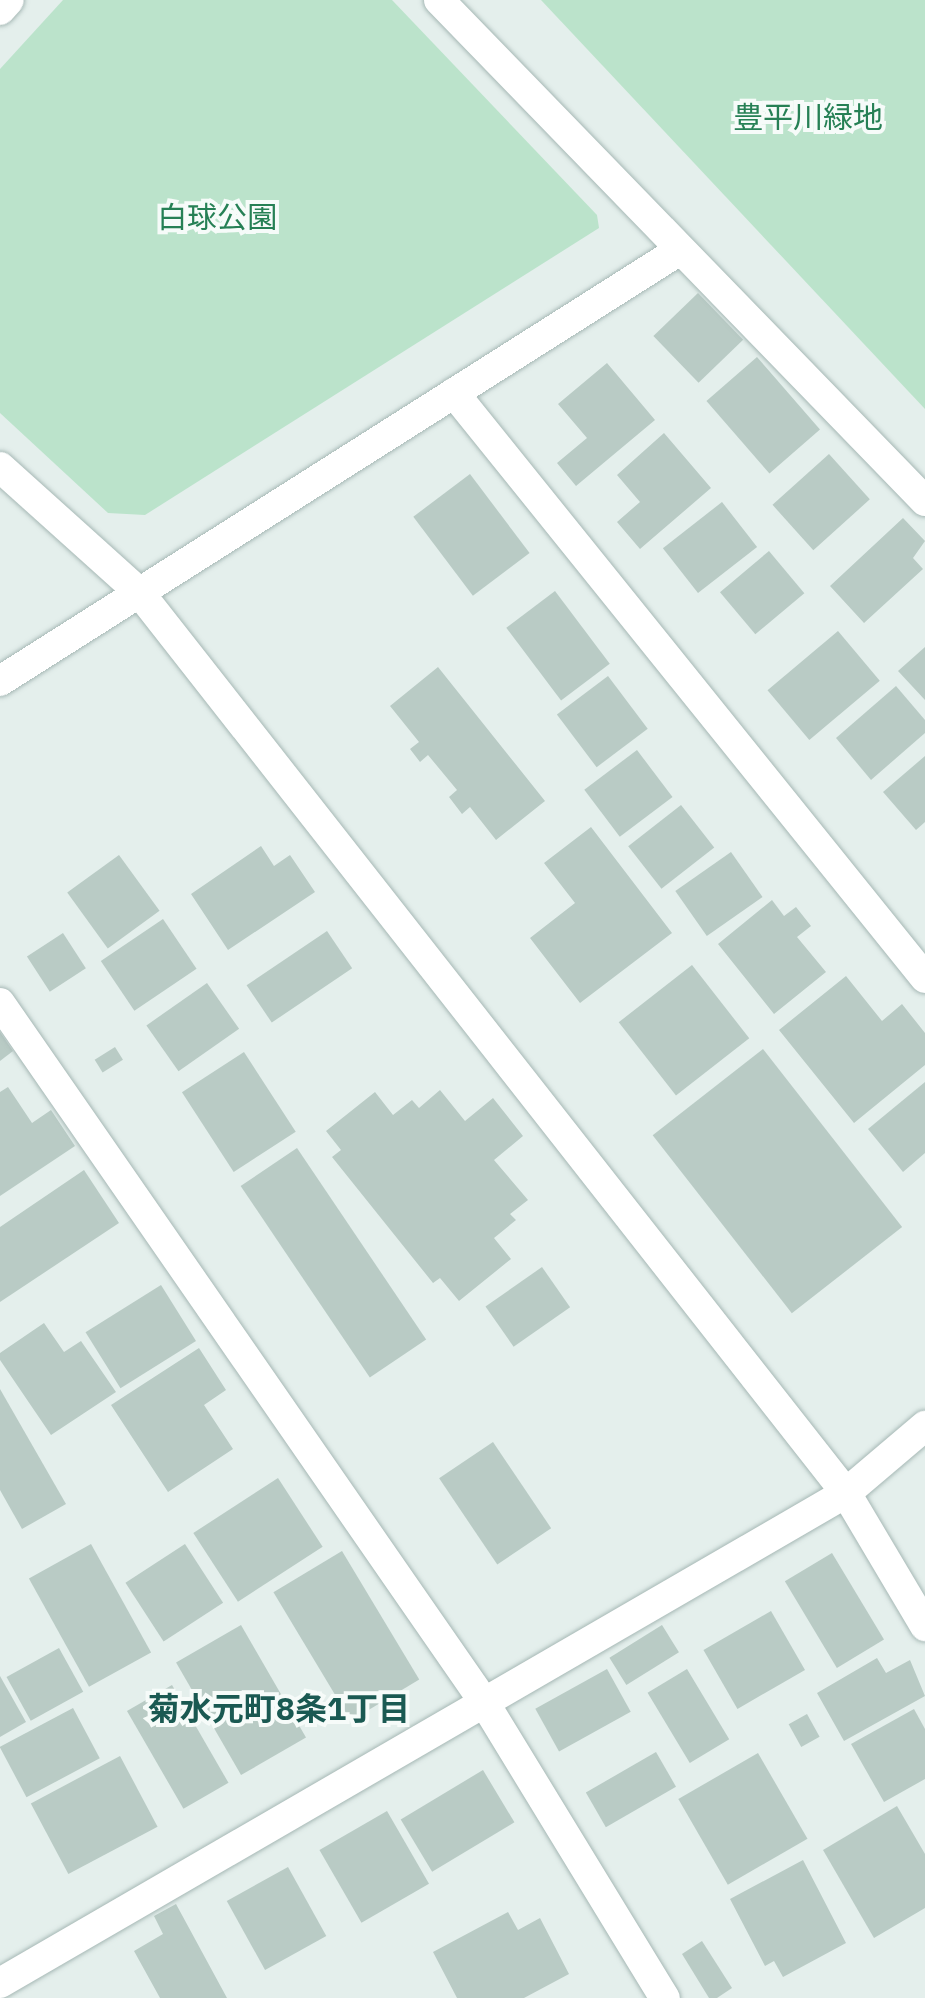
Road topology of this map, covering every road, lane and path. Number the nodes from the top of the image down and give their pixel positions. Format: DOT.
graph roads {
  1 [pos="438,0"];
  2 [pos="680,250"];
  3 [pos="454,393"];
  4 [pos="0,467"];
  5 [pos="925,501"];
  6 [pos="139,592"];
  7 [pos="0,681"];
  8 [pos="925,978"];
  9 [pos="0,1003"];
  10 [pos="925,1426"];
  11 [pos="846,1493"];
  12 [pos="925,1626"];
  13 [pos="484,1702"];
  14 [pos="7,1980"];
  15 [pos="664,1998"];
  1 -- 2 [label="street"];
  2 -- 3 [label="street"];
  2 -- 5 [label="street"];
  3 -- 6 [label="street"];
  3 -- 8 [label="street"];
  4 -- 6 [label="street"];
  6 -- 7 [label="street"];
  6 -- 11 [label="street"];
  9 -- 13 [label="street"];
  10 -- 11 [label="street"];
  11 -- 12 [label="street"];
  11 -- 13 [label="street"];
  13 -- 14 [label="street"];
  13 -- 15 [label="street"];
}
